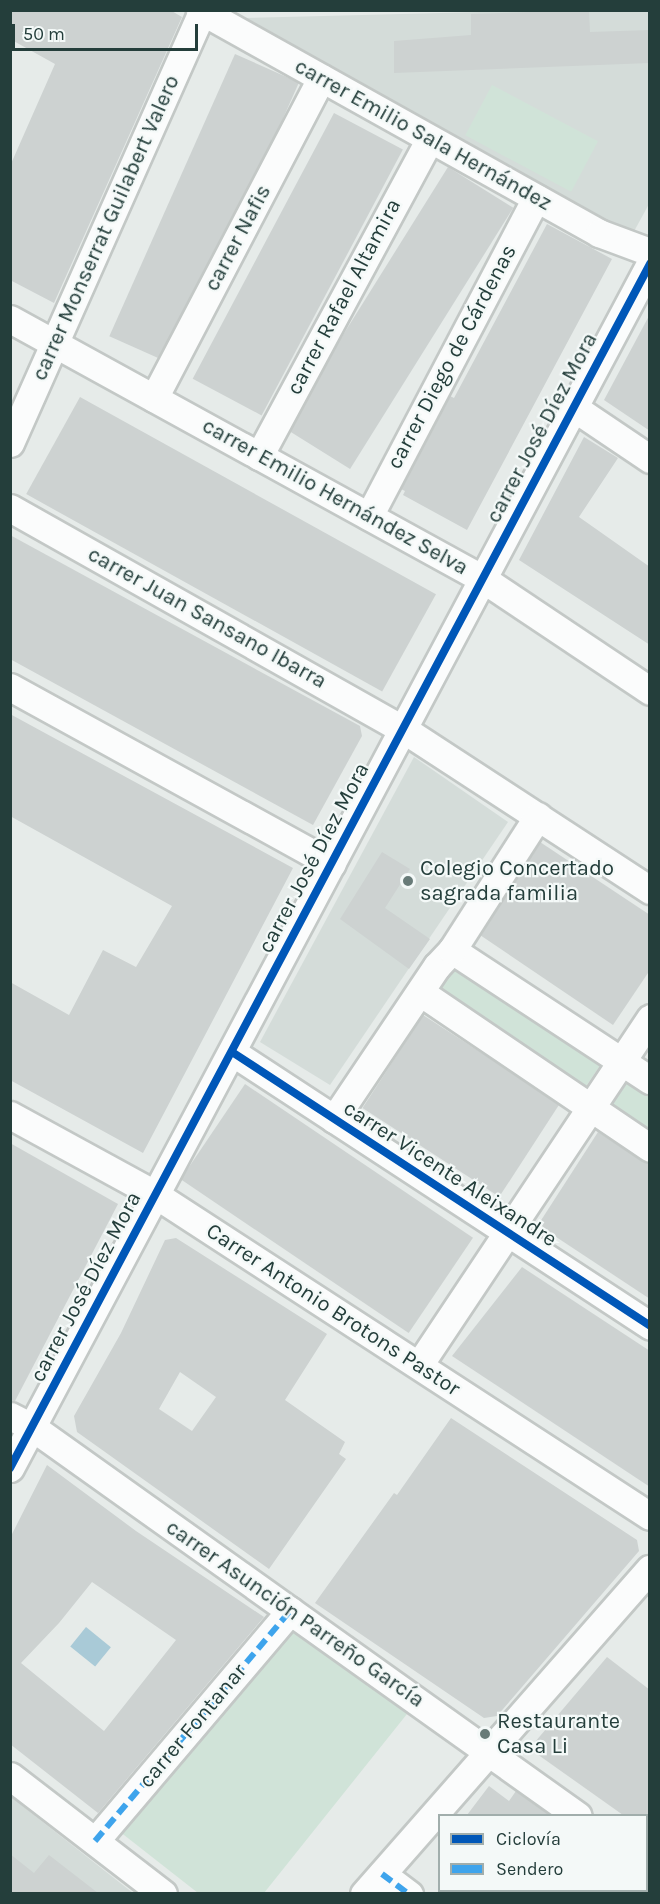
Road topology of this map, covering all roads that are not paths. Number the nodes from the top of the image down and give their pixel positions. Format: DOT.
graph roads {
  1 [pos="211,14"];
  2 [pos="321,78"];
  3 [pos="430,139"];
  4 [pos="536,198"];
  5 [pos="650,252"];
  6 [pos="650,264"];
  7 [pos="10,319"];
  8 [pos="55,344"];
  9 [pos="154,398"];
  10 [pos="573,407"];
  11 [pos="10,443"];
  12 [pos="259,456"];
  13 [pos="650,459"];
  14 [pos="10,508"];
  15 [pos="369,516"];
  16 [pos="483,579"];
  17 [pos="10,687"];
  18 [pos="650,691"];
  19 [pos="403,729"];
  20 [pos="538,816"];
  21 [pos="332,864"];
  22 [pos="650,890"];
  23 [pos="452,950"];
  24 [pos="420,992"];
  25 [pos="650,1018"];
  26 [pos="232,1052"];
  27 [pos="622,1062"];
  28 [pos="650,1080"];
  29 [pos="589,1108"];
  30 [pos="10,1115"];
  31 [pos="334,1119"];
  32 [pos="650,1148"];
  33 [pos="156,1195"];
  34 [pos="507,1232"];
  35 [pos="650,1326"];
  36 [pos="419,1365"];
  37 [pos="21,1421"];
  38 [pos="10,1468"];
  39 [pos="650,1516"];
  40 [pos="650,1569"];
  41 [pos="290,1611"];
  42 [pos="489,1752"];
  43 [pos="10,1776"];
  44 [pos="577,1814"];
  45 [pos="95,1841"];
  46 [pos="373,1884"];
  47 [pos="163,1893"];
  48 [pos="409,1893"];
  1 -- 2 [label="street, carrer Emilio Sala Hernández"];
  1 -- 8 [label="street, carrer Monserrat Guilabert Valero"];
  2 -- 3 [label="street, carrer Emilio Sala Hernández"];
  2 -- 9 [label="street, carrer Nafis"];
  3 -- 4 [label="street, carrer Emilio Sala Hernández"];
  3 -- 12 [label="street, carrer Rafael Altamira"];
  4 -- 5 [label="street, carrer Emilio Sala Hernández"];
  4 -- 15 [label="street, carrer Diego de Cárdenas"];
  6 -- 10 [label="street, carrer José Díez Mora"];
  7 -- 8 [label="street, carrer Emilio Hernández Selva"];
  8 -- 9 [label="street, carrer Emilio Hernández Selva"];
  8 -- 11 [label="street, carrer Monserrat Guilabert Valero"];
  9 -- 12 [label="street, carrer Emilio Hernández Selva"];
  10 -- 13 [label="street"];
  10 -- 16 [label="street, carrer José Díez Mora"];
  12 -- 15 [label="street, carrer Emilio Hernández Selva"];
  14 -- 19 [label="street, carrer Juan Sansano Ibarra"];
  15 -- 16 [label="street, carrer Emilio Hernández Selva"];
  16 -- 18 [label="street, carrer Emilio Hernández Selva"];
  16 -- 19 [label="street, carrer José Díez Mora"];
  17 -- 21 [label="street"];
  19 -- 20 [label="street, carrer Juan Sansano Ibarra"];
  19 -- 21 [label="street, carrer José Díez Mora"];
  20 -- 22 [label="street, carrer Juan Sansano Ibarra"];
  20 -- 23 [label="street"];
  21 -- 26 [label="street, carrer José Díez Mora"];
  23 -- 24 [label="street"];
  23 -- 27 [label="street"];
  24 -- 29 [label="street"];
  24 -- 31 [label="street"];
  25 -- 27 [label="street"];
  26 -- 31 [label="street, carrer Vicente Aleixandre"];
  26 -- 33 [label="street, carrer José Díez Mora"];
  27 -- 28 [label="street"];
  27 -- 29 [label="street"];
  29 -- 32 [label="street"];
  29 -- 34 [label="street"];
  30 -- 33 [label="street, Carrer Antonio Brotons Pastor"];
  31 -- 34 [label="street, carrer Vicente Aleixandre"];
  33 -- 36 [label="street, Carrer Antonio Brotons Pastor"];
  33 -- 37 [label="street, carrer José Díez Mora"];
  34 -- 35 [label="street, carrer Vicente Aleixandre"];
  34 -- 36 [label="street"];
  36 -- 39 [label="street, Carrer Antonio Brotons Pastor"];
  37 -- 38 [label="street, carrer José Díez Mora"];
  37 -- 41 [label="street, carrer Asunción Parreño García"];
  40 -- 42 [label="street"];
  41 -- 42 [label="street, carrer Asunción Parreño García"];
  41 -- 45 [label="street, carrer Fontanar"];
  42 -- 44 [label="street, carrer Asunción Parreño García"];
  42 -- 46 [label="street"];
  43 -- 45 [label="street"];
  45 -- 47 [label="street"];
  46 -- 48 [label="street"];
}
